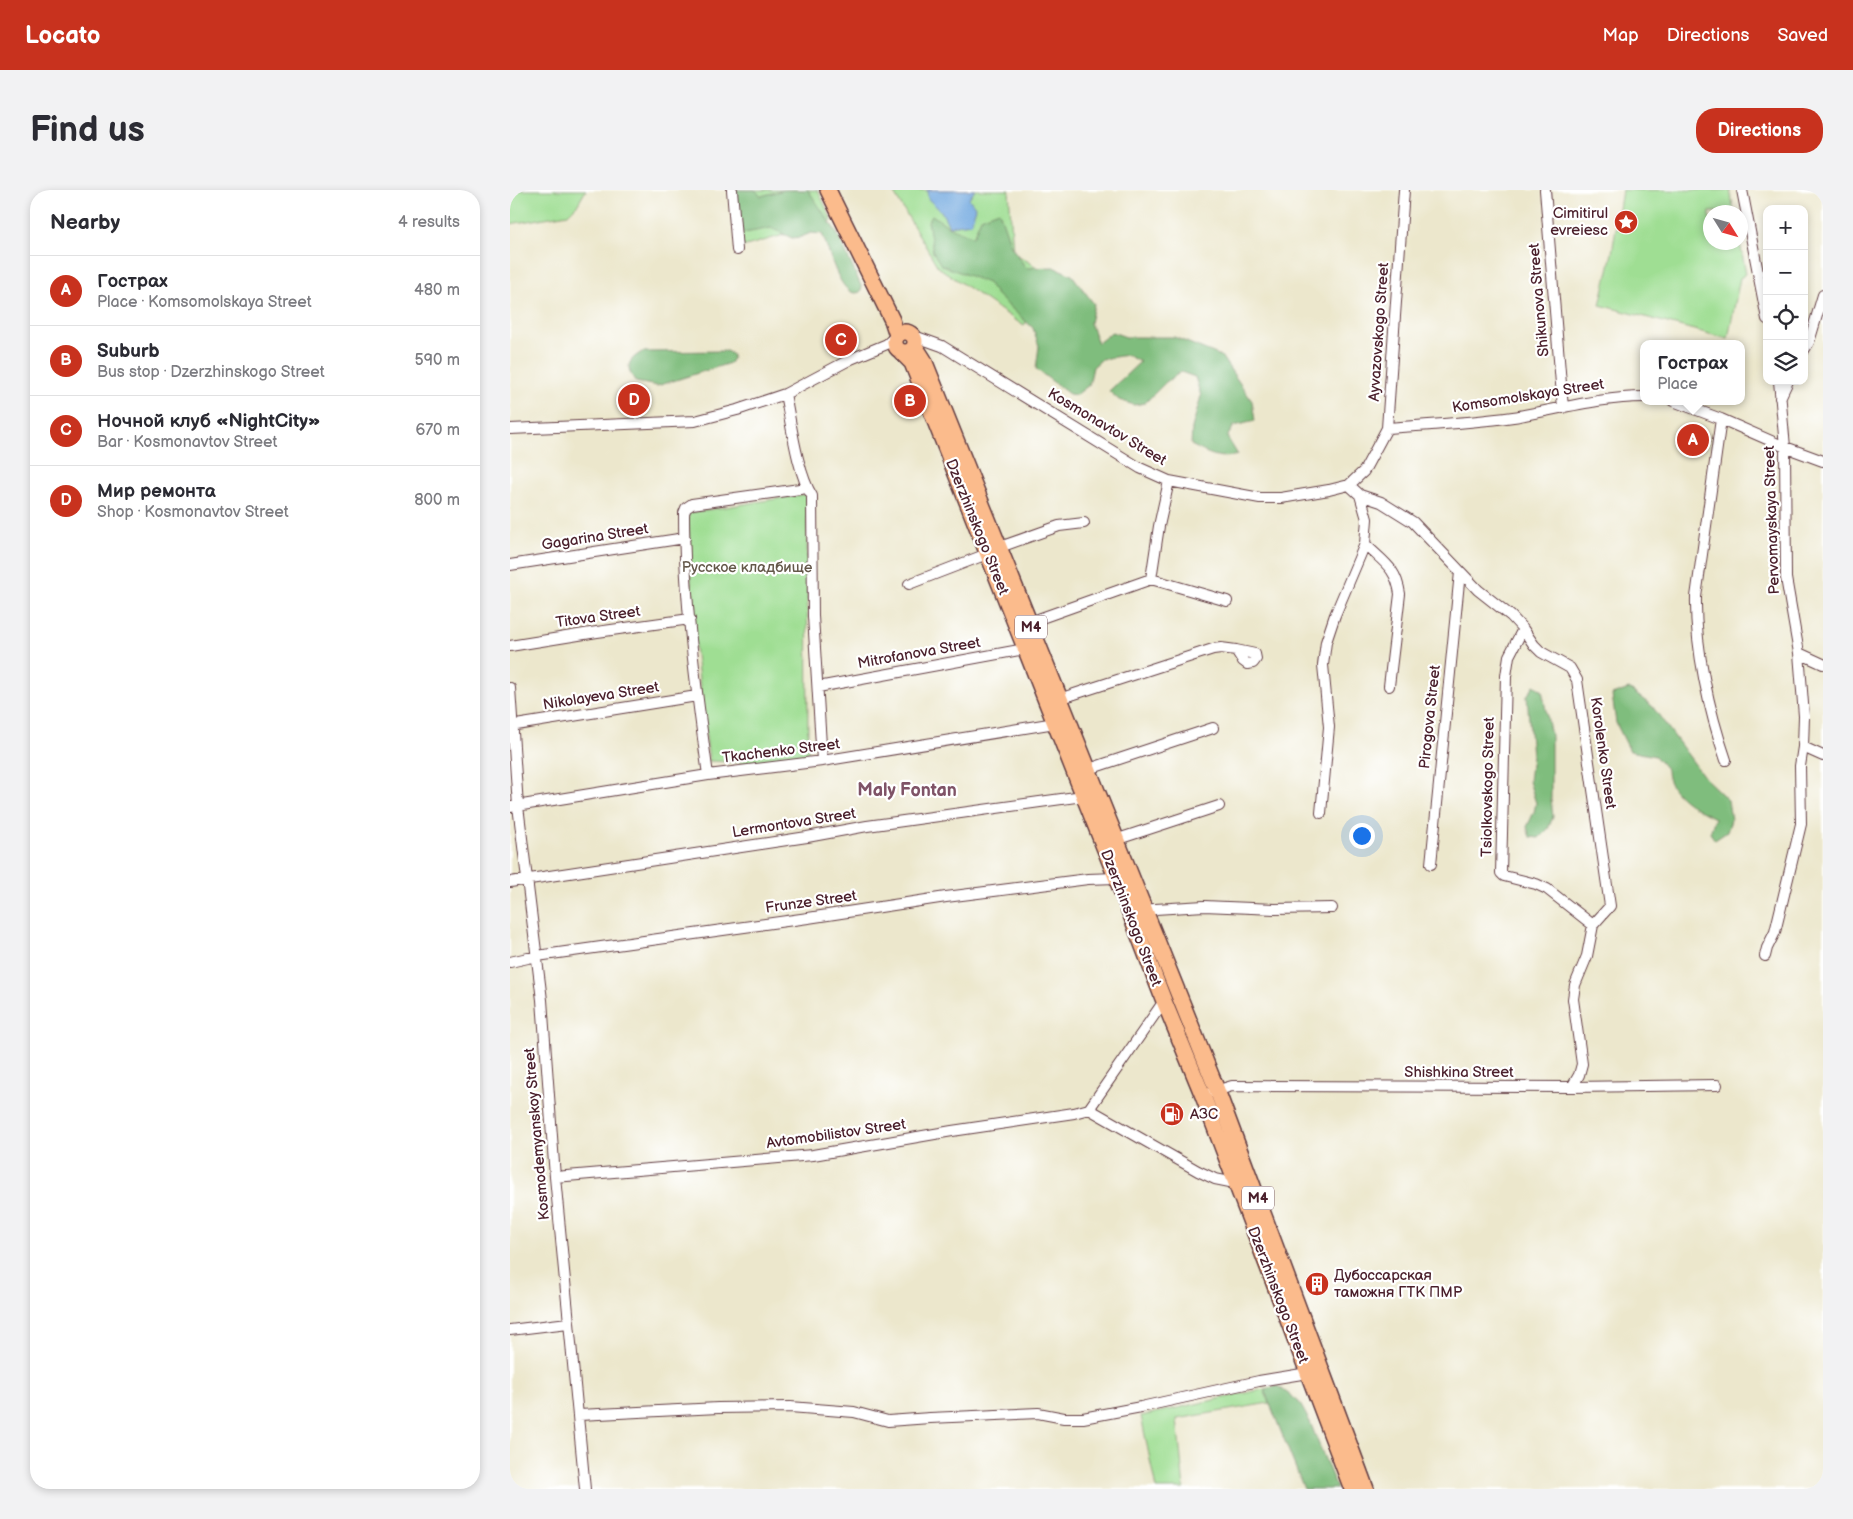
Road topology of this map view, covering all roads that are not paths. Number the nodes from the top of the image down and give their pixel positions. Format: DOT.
graph roads {
  1 [pos="732,190"];
  2 [pos="828,190"];
  3 [pos="1404,190"];
  4 [pos="1545,190"];
  5 [pos="1742,190"];
  6 [pos="737,250"];
  7 [pos="1823,295"];
  8 [pos="1763,298"];
  9 [pos="1808,341"];
  10 [pos="902,342"];
  11 [pos="1779,385"];
  12 [pos="1786,385"];
  13 [pos="785,394"];
  14 [pos="1640,397"];
  15 [pos="1780,398"];
  16 [pos="1684,405"];
  17 [pos="1563,408"];
  18 [pos="1721,419"];
  19 [pos="1387,428"];
  20 [pos="510,429"];
  21 [pos="1785,448"];
  22 [pos="1823,461"];
  23 [pos="1364,471"];
  24 [pos="1169,481"];
  25 [pos="1349,484"];
  26 [pos="807,488"];
  27 [pos="1360,495"];
  28 [pos="1084,523"];
  29 [pos="685,538"];
  30 [pos="1365,544"];
  31 [pos="993,550"];
  32 [pos="510,565"];
  33 [pos="1460,572"];
  34 [pos="1150,579"];
  35 [pos="909,584"];
  36 [pos="1227,601"];
  37 [pos="690,619"];
  38 [pos="1030,622"];
  39 [pos="1523,629"];
  40 [pos="510,646"];
  41 [pos="1025,649"];
  42 [pos="1236,650"];
  43 [pos="1799,653"];
  44 [pos="1823,664"];
  45 [pos="1389,686"];
  46 [pos="818,687"];
  47 [pos="510,688"];
  48 [pos="697,696"];
  49 [pos="1059,699"];
  50 [pos="1055,723"];
  51 [pos="512,726"];
  52 [pos="1213,728"];
  53 [pos="1803,746"];
  54 [pos="1823,756"];
  55 [pos="1726,760"];
  56 [pos="822,761"];
  57 [pos="1089,770"];
  58 [pos="708,775"];
  59 [pos="1083,796"];
  60 [pos="514,806"];
  61 [pos="1219,806"];
  62 [pos="1321,813"];
  63 [pos="1116,840"];
  64 [pos="1431,864"];
  65 [pos="1116,878"];
  66 [pos="528,880"];
  67 [pos="510,882"];
  68 [pos="1332,908"];
  69 [pos="1137,910"];
  70 [pos="1593,925"];
  71 [pos="537,956"];
  72 [pos="1765,956"];
  73 [pos="510,962"];
  74 [pos="1164,1001"];
  75 [pos="1718,1085"];
  76 [pos="1572,1087"];
  77 [pos="1217,1090"];
  78 [pos="1203,1096"];
  79 [pos="1089,1109"];
  80 [pos="555,1178"];
  81 [pos="1234,1183"];
  82 [pos="568,1324"];
  83 [pos="510,1330"];
  84 [pos="1308,1373"];
  85 [pos="579,1415"];
  86 [pos="585,1489"];
  87 [pos="1352,1489"];
  88 [pos="1366,1489"];
  1 -- 6 [label="street"];
  2 -- 10 [label="highway, M4"];
  3 -- 19 [label="street, Ayvazovskogo Street"];
  4 -- 17 [label="street, Shikunova Street"];
  5 -- 8 [label="street"];
  7 -- 9 [label="street"];
  10 -- 13 [label="street"];
  10 -- 24 [label="street, Kosmonavtov Street"];
  10 -- 31 [label="highway, Dzerzhinskogo Street / M4"];
  11 -- 15 [label="street, Pervomayskaya Street"];
  12 -- 15 [label="street"];
  13 -- 20 [label="street"];
  13 -- 26 [label="street"];
  14 -- 17 [label="street, Komsomolskaya Street"];
  15 -- 21 [label="street, Pervomayskaya Street"];
  16 -- 18 [label="street"];
  17 -- 19 [label="street, Komsomolskaya Street"];
  18 -- 21 [label="street"];
  18 -- 55 [label="street"];
  19 -- 23 [label="street, Ayvazovskogo Street"];
  21 -- 22 [label="street"];
  21 -- 43 [label="street, Pervomayskaya Street"];
  23 -- 25 [label="street, Kosmonavtov Street"];
  24 -- 25 [label="street, Kosmonavtov Street"];
  24 -- 34 [label="street"];
  25 -- 27 [label="street"];
  26 -- 29 [label="street"];
  26 -- 46 [label="street"];
  27 -- 30 [label="street"];
  27 -- 33 [label="street"];
  28 -- 31 [label="street"];
  29 -- 32 [label="street, Gagarina Street"];
  29 -- 37 [label="street"];
  30 -- 45 [label="street"];
  30 -- 62 [label="street"];
  31 -- 35 [label="street"];
  31 -- 38 [label="highway, Dzerzhinskogo Street / M4"];
  31 -- 41 [label="highway, Dzerzhinskogo Street / M4"];
  33 -- 39 [label="street"];
  33 -- 64 [label="street, Pirogova Street"];
  34 -- 36 [label="street"];
  34 -- 38 [label="street"];
  37 -- 40 [label="street, Titova Street"];
  37 -- 48 [label="street"];
  38 -- 49 [label="highway, Dzerzhinskogo Street / M4"];
  39 -- 70 [label="street, Korolenko Street"];
  39 -- 70 [label="street, Tsiolkovskogo Street"];
  41 -- 46 [label="street, Mitrofanova Street"];
  41 -- 50 [label="highway, Dzerzhinskogo Street / M4"];
  42 -- 49 [label="street"];
  43 -- 44 [label="street"];
  43 -- 53 [label="street, Pervomayskaya Street"];
  46 -- 56 [label="street"];
  47 -- 51 [label="street, Kosmodemyanskoy Street"];
  48 -- 51 [label="street, Nikolayeva Street"];
  48 -- 58 [label="street"];
  49 -- 57 [label="highway, Dzerzhinskogo Street / M4"];
  50 -- 56 [label="street, Tkachenko Street"];
  50 -- 59 [label="highway, Dzerzhinskogo Street / M4"];
  51 -- 60 [label="street, Kosmodemyanskoy Street"];
  52 -- 57 [label="street"];
  53 -- 54 [label="street"];
  53 -- 72 [label="street, Pervomayskaya Street"];
  56 -- 58 [label="street, Tkachenko Street"];
  57 -- 63 [label="highway, Dzerzhinskogo Street / M4"];
  58 -- 60 [label="street, Tkachenko Street"];
  59 -- 65 [label="highway, Dzerzhinskogo Street / M4"];
  59 -- 66 [label="street, Lermontova Street"];
  60 -- 66 [label="street, Kosmodemyanskoy Street"];
  61 -- 63 [label="street"];
  63 -- 69 [label="highway, Dzerzhinskogo Street / M4"];
  65 -- 69 [label="highway, Dzerzhinskogo Street / M4"];
  65 -- 71 [label="street, Frunze Street"];
  66 -- 67 [label="street, Lermontova Street"];
  66 -- 71 [label="street, Kosmodemyanskoy Street"];
  68 -- 69 [label="street, Dzerzhinskogo Street"];
  69 -- 74 [label="highway, Dzerzhinskogo Street / M4"];
  69 -- 77 [label="highway, Dzerzhinskogo Street / M4"];
  70 -- 76 [label="street"];
  71 -- 73 [label="street, Frunze Street"];
  71 -- 80 [label="street, Kosmodemyanskoy Street"];
  74 -- 78 [label="highway, Dzerzhinskogo Street / M4"];
  74 -- 79 [label="street"];
  75 -- 76 [label="street, Shishkina Street"];
  76 -- 77 [label="street, Shishkina Street"];
  77 -- 78 [label="street, Shishkina Street"];
  77 -- 88 [label="highway, Dzerzhinskogo Street / M4"];
  78 -- 81 [label="highway, Dzerzhinskogo Street / M4"];
  79 -- 80 [label="street, Avtomobilistov Street"];
  79 -- 81 [label="street"];
  80 -- 82 [label="street, Kosmodemyanskoy Street"];
  81 -- 84 [label="highway, Dzerzhinskogo Street / M4"];
  82 -- 83 [label="street"];
  82 -- 85 [label="street, Kosmodemyanskoy Street"];
  84 -- 85 [label="street"];
  84 -- 87 [label="highway, Dzerzhinskogo Street / M4"];
  85 -- 86 [label="street, Kosmodemyanskoy Street"];
}
